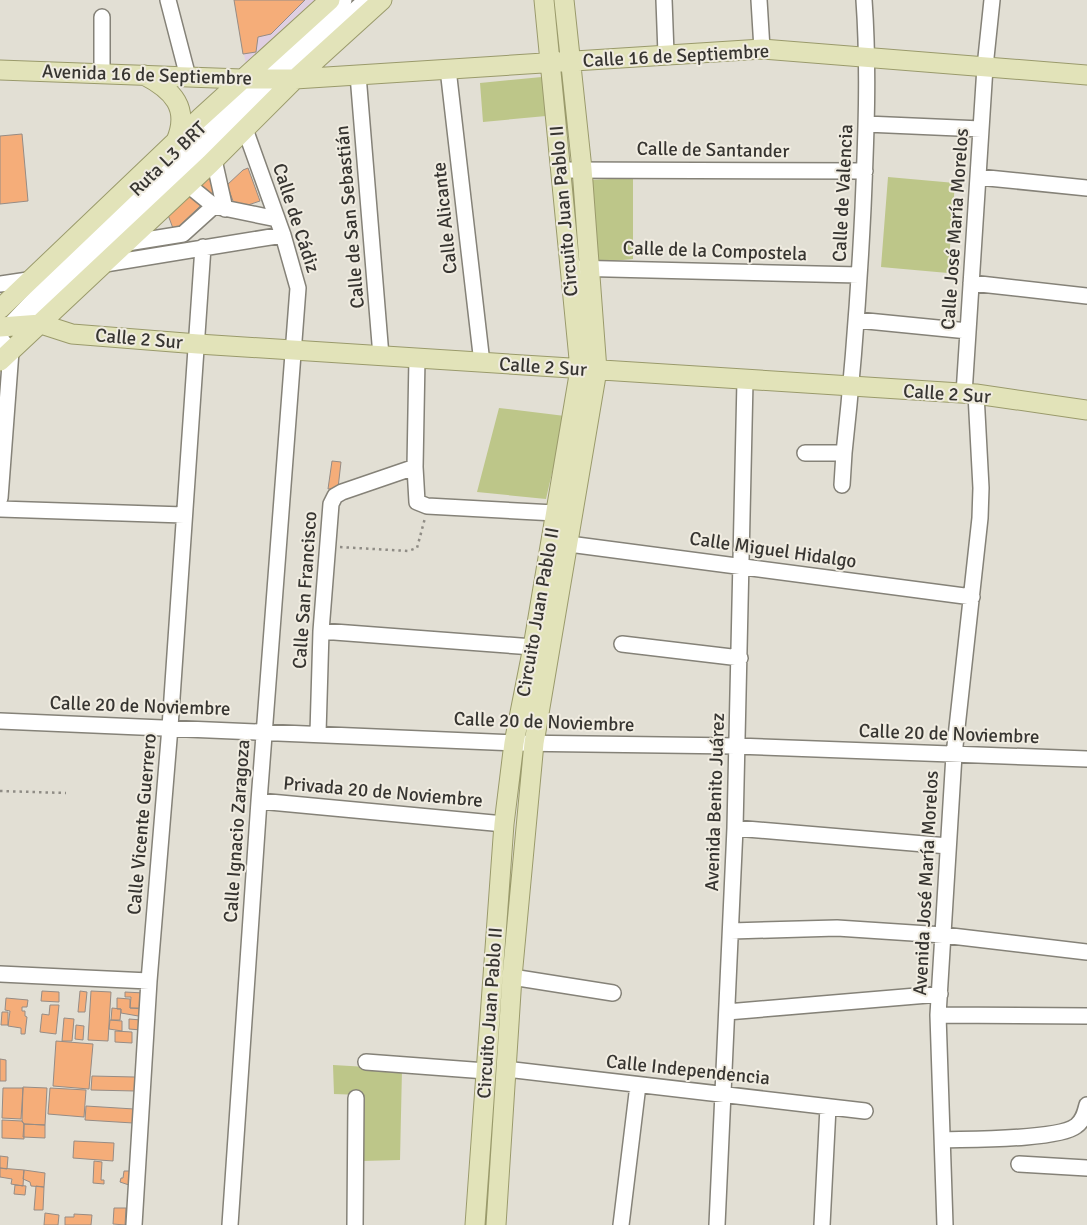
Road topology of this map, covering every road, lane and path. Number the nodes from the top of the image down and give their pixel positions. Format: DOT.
graph roads {
  1 [pos="168,0"];
  2 [pos="330,0"];
  3 [pos="344,0"];
  4 [pos="366,0"];
  5 [pos="382,0"];
  6 [pos="544,0"];
  7 [pos="564,0"];
  8 [pos="664,0"];
  9 [pos="758,0"];
  10 [pos="864,0"];
  11 [pos="992,0"];
  12 [pos="102,17"];
  13 [pos="762,49"];
  14 [pos="666,54"];
  15 [pos="869,58"];
  16 [pos="550,62"];
  17 [pos="570,62"];
  18 [pos="985,68"];
  19 [pos="448,69"];
  20 [pos="0,70"];
  21 [pos="102,73"];
  22 [pos="143,75"];
  23 [pos="358,75"];
  24 [pos="1087,75"];
  25 [pos="188,77"];
  26 [pos="279,78"];
  27 [pos="242,79"];
  28 [pos="866,124"];
  29 [pos="981,129"];
  30 [pos="245,130"];
  31 [pos="176,142"];
  32 [pos="214,160"];
  33 [pos="582,169"];
  34 [pos="561,170"];
  35 [pos="865,172"];
  36 [pos="978,177"];
  37 [pos="188,185"];
  38 [pos="1087,188"];
  39 [pos="220,207"];
  40 [pos="277,219"];
  41 [pos="283,235"];
  42 [pos="127,243"];
  43 [pos="203,247"];
  44 [pos="105,264"];
  45 [pos="569,268"];
  46 [pos="588,268"];
  47 [pos="860,275"];
  48 [pos="971,283"];
  49 [pos="0,284"];
  50 [pos="1087,296"];
  51 [pos="0,309"];
  52 [pos="857,320"];
  53 [pos="18,327"];
  54 [pos="968,331"];
  55 [pos="198,344"];
  56 [pos="292,350"];
  57 [pos="381,356"];
  58 [pos="417,358"];
  59 [pos="482,362"];
  60 [pos="589,370"];
  61 [pos="744,380"];
  62 [pos="852,387"];
  63 [pos="970,394"];
  64 [pos="1087,410"];
  65 [pos="804,453"];
  66 [pos="844,453"];
  67 [pos="415,467"];
  68 [pos="842,486"];
  69 [pos="0,498"];
  70 [pos="427,506"];
  71 [pos="0,509"];
  72 [pos="555,513"];
  73 [pos="184,515"];
  74 [pos="569,544"];
  75 [pos="328,546"];
  76 [pos="740,566"];
  77 [pos="972,597"];
  78 [pos="321,631"];
  79 [pos="622,644"];
  80 [pos="533,647"];
  81 [pos="740,658"];
  82 [pos="0,721"];
  83 [pos="170,727"];
  84 [pos="264,731"];
  85 [pos="318,733"];
  86 [pos="514,743"];
  87 [pos="534,743"];
  88 [pos="736,746"];
  89 [pos="954,756"];
  90 [pos="1087,759"];
  91 [pos="0,791"];
  92 [pos="66,793"];
  93 [pos="258,801"];
  94 [pos="504,824"];
  95 [pos="735,828"];
  96 [pos="948,846"];
  97 [pos="730,931"];
  98 [pos="943,935"];
  99 [pos="1087,952"];
  100 [pos="0,974"];
  101 [pos="512,977"];
  102 [pos="149,981"];
  103 [pos="613,993"];
  104 [pos="940,994"];
  105 [pos="727,1012"];
  106 [pos="938,1015"];
  107 [pos="1087,1016"];
  108 [pos="366,1062"];
  109 [pos="506,1069"];
  110 [pos="486,1071"];
  111 [pos="638,1085"];
  112 [pos="724,1094"];
  113 [pos="356,1098"];
  114 [pos="1087,1105"];
  115 [pos="828,1107"];
  116 [pos="865,1111"];
  117 [pos="943,1140"];
  118 [pos="1019,1164"];
  119 [pos="1087,1168"];
  120 [pos="134,1225"];
  121 [pos="230,1225"];
  122 [pos="355,1225"];
  123 [pos="475,1225"];
  124 [pos="496,1225"];
  125 [pos="621,1225"];
  126 [pos="717,1225"];
  127 [pos="822,1225"];
  128 [pos="945,1225"];
  1 -- 25 [label="street"];
  2 -- 27 [label="main road"];
  3 -- 26 [label="street"];
  4 -- 26 [label="street"];
  5 -- 26 [label="main road"];
  6 -- 16 [label="main road, Circuito Juan Pablo II"];
  7 -- 17 [label="main road, Circuito Juan Pablo II"];
  8 -- 14 [label="street"];
  9 -- 13 [label="street"];
  10 -- 15 [label="street, Calle de Valencia"];
  11 -- 18 [label="street, Calle José María Morelos"];
  12 -- 21 [label="street"];
  13 -- 14 [label="main road, Calle 16 de Septiembre"];
  13 -- 15 [label="main road, Calle 16 de Septiembre"];
  14 -- 17 [label="main road, Calle 16 de Septiembre"];
  15 -- 18 [label="main road, Calle 16 de Septiembre"];
  15 -- 28 [label="street, Calle de Valencia"];
  16 -- 17 [label="main road, Calle 16 de Septiembre"];
  16 -- 19 [label="main road, Calle 16 de Septiembre"];
  16 -- 34 [label="main road, Circuito Juan Pablo II"];
  17 -- 33 [label="main road, Circuito Juan Pablo II"];
  18 -- 24 [label="main road, Calle 16 de Septiembre"];
  18 -- 29 [label="street, Calle José María Morelos"];
  19 -- 23 [label="main road, Calle 16 de Septiembre"];
  19 -- 59 [label="street, Calle Alicante"];
  20 -- 21 [label="main road, Avenida 16 de Septiembre"];
  21 -- 22 [label="main road, Avenida 16 de Septiembre"];
  22 -- 25 [label="main road, Avenida 16 de Septiembre"];
  22 -- 31 [label="main road"];
  23 -- 26 [label="main road, Calle 16 de Septiembre"];
  23 -- 57 [label="street, Calle de San Sebastián"];
  25 -- 27 [label="main road, Avenida 16 de Septiembre"];
  26 -- 27 [label="main road, Avenida 16 de Septiembre"];
  26 -- 30 [label="main road"];
  26 -- 53 [label="street"];
  27 -- 31 [label="main road"];
  28 -- 29 [label="street"];
  28 -- 35 [label="street, Calle de Valencia"];
  29 -- 36 [label="street, Calle José María Morelos"];
  30 -- 32 [label="main road"];
  30 -- 40 [label="street, Calle de Cádiz"];
  31 -- 53 [label="main road"];
  32 -- 37 [label="main road"];
  32 -- 39 [label="street"];
  33 -- 34 [label="street, Calle de Santander"];
  33 -- 35 [label="street, Calle de Santander"];
  33 -- 46 [label="main road, Circuito Juan Pablo II"];
  34 -- 45 [label="main road, Circuito Juan Pablo II"];
  35 -- 47 [label="street, Calle de Valencia"];
  36 -- 38 [label="street"];
  36 -- 48 [label="street, Calle José María Morelos"];
  37 -- 39 [label="street"];
  37 -- 42 [label="main road"];
  39 -- 40 [label="street"];
  39 -- 42 [label="street"];
  40 -- 41 [label="street, Calle de Cádiz"];
  41 -- 43 [label="street"];
  41 -- 56 [label="street, Calle de Cádiz"];
  42 -- 44 [label="main road"];
  43 -- 44 [label="street"];
  43 -- 55 [label="street, Calle Vicente Guerrero"];
  44 -- 53 [label="main road"];
  45 -- 46 [label="street, Calle de la Compostela"];
  45 -- 60 [label="main road, Circuito Juan Pablo II"];
  46 -- 47 [label="street, Calle de la Compostela"];
  46 -- 60 [label="main road, Circuito Juan Pablo II"];
  47 -- 52 [label="street, Calle de Valencia"];
  48 -- 50 [label="street"];
  48 -- 54 [label="street, Calle José María Morelos"];
  49 -- 53 [label="street"];
  51 -- 53 [label="main road"];
  52 -- 54 [label="street"];
  52 -- 62 [label="street, Calle de Valencia"];
  53 -- 55 [label="main road, Calle 2 Sur"];
  53 -- 69 [label="street"];
  54 -- 63 [label="street, Calle José María Morelos"];
  55 -- 56 [label="main road, Calle 2 Sur"];
  55 -- 73 [label="street, Calle Vicente Guerrero"];
  56 -- 57 [label="main road, Calle 2 Sur"];
  56 -- 84 [label="street, Calle Ignacio Zaragoza"];
  57 -- 58 [label="main road, Calle 2 Sur"];
  58 -- 59 [label="main road, Calle 2 Sur"];
  58 -- 67 [label="street"];
  59 -- 60 [label="main road, Calle 2 Sur"];
  60 -- 61 [label="main road, Calle 2 Sur"];
  60 -- 72 [label="main road, Circuito Juan Pablo II"];
  60 -- 74 [label="main road, Circuito Juan Pablo II"];
  61 -- 62 [label="main road, Calle 2 Sur"];
  61 -- 76 [label="street, Avenida Benito Juárez"];
  62 -- 63 [label="main road, Calle 2 Sur"];
  62 -- 66 [label="street, Calle de Valencia"];
  63 -- 64 [label="main road, Calle 2 Sur"];
  63 -- 77 [label="street, Avenida José María Morelos"];
  65 -- 66 [label="street"];
  66 -- 68 [label="street, Calle de Valencia"];
  67 -- 70 [label="street"];
  67 -- 75 [label="street, Calle San Francisco"];
  70 -- 72 [label="street"];
  70 -- 75 [label="path"];
  71 -- 73 [label="street"];
  72 -- 80 [label="main road, Circuito Juan Pablo II"];
  73 -- 83 [label="street, Calle Vicente Guerrero"];
  74 -- 76 [label="street, Calle Miguel Hidalgo"];
  74 -- 87 [label="main road, Circuito Juan Pablo II"];
  75 -- 78 [label="street, Calle San Francisco"];
  76 -- 77 [label="street, Calle Miguel Hidalgo"];
  76 -- 81 [label="street, Avenida Benito Juárez"];
  77 -- 89 [label="street, Avenida José María Morelos"];
  78 -- 80 [label="street"];
  78 -- 85 [label="street, Calle San Francisco"];
  79 -- 81 [label="street"];
  80 -- 86 [label="main road, Circuito Juan Pablo II"];
  81 -- 88 [label="street, Avenida Benito Juárez"];
  82 -- 83 [label="street, Calle 20 de Noviembre"];
  83 -- 84 [label="street, Calle 20 de Noviembre"];
  83 -- 102 [label="street, Calle Vicente Guerrero"];
  84 -- 85 [label="street, Calle 20 de Noviembre"];
  84 -- 93 [label="street, Calle Ignacio Zaragoza"];
  85 -- 86 [label="street, Calle 20 de Noviembre"];
  86 -- 87 [label="street, Calle 20 de Noviembre"];
  86 -- 94 [label="main road, Circuito Juan Pablo II"];
  87 -- 88 [label="street, Calle 20 de Noviembre"];
  87 -- 101 [label="main road, Circuito Juan Pablo II"];
  88 -- 89 [label="street, Calle 20 de Noviembre"];
  88 -- 95 [label="street, Avenida Benito Juárez"];
  89 -- 90 [label="street, Calle 20 de Noviembre"];
  89 -- 96 [label="street, Avenida José María Morelos"];
  91 -- 92 [label="path"];
  93 -- 94 [label="street, Privada 20 de Noviembre"];
  93 -- 121 [label="street, Calle Ignacio Zaragoza"];
  94 -- 110 [label="main road, Circuito Juan Pablo II"];
  95 -- 96 [label="street"];
  95 -- 97 [label="street, Avenida Benito Juárez"];
  96 -- 98 [label="street, Avenida José María Morelos"];
  97 -- 98 [label="street"];
  97 -- 105 [label="street, Avenida Benito Juárez"];
  98 -- 99 [label="street"];
  98 -- 104 [label="street, Avenida José María Morelos"];
  100 -- 102 [label="street"];
  101 -- 103 [label="street"];
  101 -- 109 [label="main road, Circuito Juan Pablo II"];
  102 -- 120 [label="street, Calle Vicente Guerrero"];
  104 -- 105 [label="street"];
  104 -- 106 [label="street, Avenida José María Morelos"];
  105 -- 112 [label="street, Avenida Benito Juárez"];
  106 -- 107 [label="street"];
  106 -- 117 [label="street, Avenida José María Morelos"];
  108 -- 110 [label="street"];
  109 -- 111 [label="street, Calle Independencia"];
  109 -- 124 [label="main road, Circuito Juan Pablo II"];
  110 -- 123 [label="main road, Circuito Juan Pablo II"];
  111 -- 112 [label="street, Calle Independencia"];
  111 -- 125 [label="street"];
  112 -- 115 [label="street, Calle Independencia"];
  112 -- 126 [label="street, Avenida Benito Juárez"];
  113 -- 122 [label="street"];
  114 -- 117 [label="street"];
  115 -- 116 [label="street, Calle Independencia"];
  115 -- 127 [label="street"];
  117 -- 128 [label="street, Avenida José María Morelos"];
  118 -- 119 [label="street"];
}
